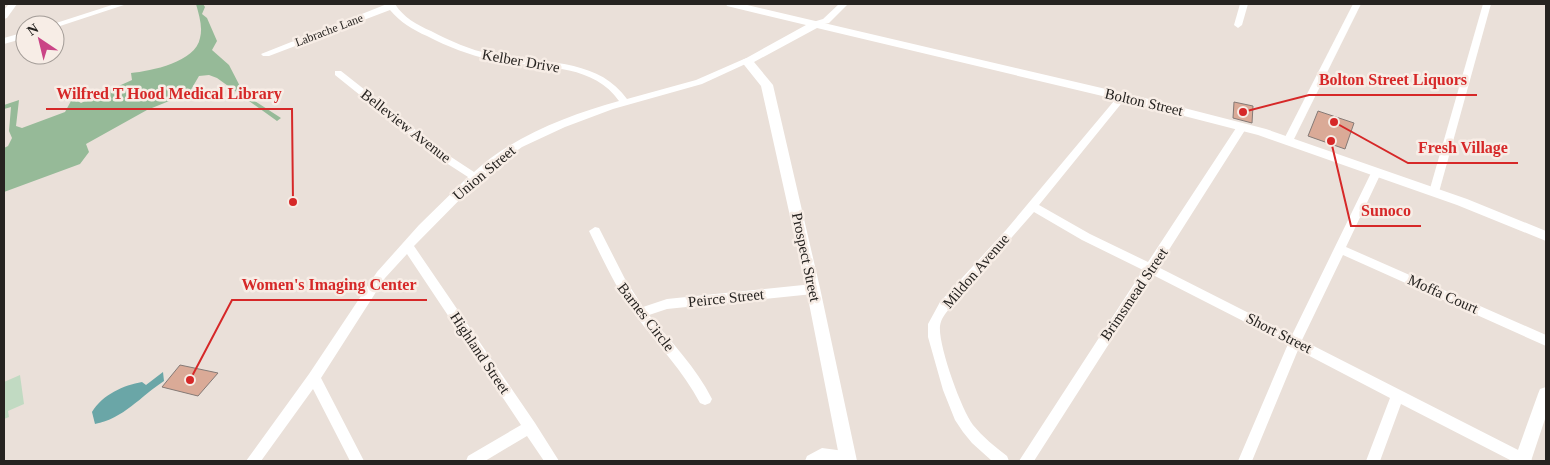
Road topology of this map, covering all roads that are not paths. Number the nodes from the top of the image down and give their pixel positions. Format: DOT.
graph roads {
  1 [pos="13,4"];
  2 [pos="124,4"];
  3 [pos="731,4"];
  4 [pos="844,4"];
  5 [pos="1244,4"];
  6 [pos="1358,4"];
  7 [pos="1487,4"];
  8 [pos="392,5"];
  9 [pos="4,16"];
  10 [pos="65,22"];
  11 [pos="816,24"];
  12 [pos="1238,25"];
  13 [pos="266,54"];
  14 [pos="747,61"];
  15 [pos="338,73"];
  16 [pos="1122,97"];
  17 [pos="625,103"];
  18 [pos="1242,127"];
  19 [pos="1288,141"];
  20 [pos="1376,173"];
  21 [pos="475,177"];
  22 [pos="1434,192"];
  23 [pos="1032,206"];
  24 [pos="595,231"];
  25 [pos="1546,236"];
  26 [pos="407,245"];
  27 [pos="1340,248"];
  28 [pos="1151,269"];
  29 [pos="813,289"];
  30 [pos="641,313"];
  31 [pos="1546,341"];
  32 [pos="1295,342"];
  33 [pos="314,378"];
  34 [pos="1546,394"];
  35 [pos="1398,395"];
  36 [pos="705,399"];
  37 [pos="530,427"];
  38 [pos="848,459"];
  39 [pos="252,461"];
  40 [pos="357,461"];
  41 [pos="473,461"];
  42 [pos="552,461"];
  43 [pos="812,461"];
  44 [pos="1002,461"];
  45 [pos="1026,461"];
  46 [pos="1245,461"];
  47 [pos="1374,461"];
  48 [pos="1523,461"];
  1 -- 9 [label="street"];
  2 -- 10 [label="street"];
  3 -- 11 [label="main road, Bolton Street"];
  4 -- 11 [label="street, Union Street"];
  5 -- 12 [label="street"];
  6 -- 19 [label="street"];
  7 -- 22 [label="street"];
  8 -- 13 [label="street, Labrache Lane"];
  8 -- 17 [label="street, Kelber Drive"];
  11 -- 14 [label="main road, Union Street"];
  11 -- 16 [label="main road, Bolton Street"];
  14 -- 17 [label="street, Union Street"];
  14 -- 29 [label="main road, Prospect Street"];
  15 -- 21 [label="street, Belleview Avenue"];
  16 -- 18 [label="main road, Bolton Street"];
  16 -- 23 [label="street, Mildon Avenue"];
  17 -- 21 [label="street, Union Street"];
  18 -- 19 [label="main road, Bolton Street"];
  18 -- 28 [label="street, Brimsmead Street"];
  19 -- 20 [label="main road, Bolton Street"];
  20 -- 22 [label="main road, Bolton Street"];
  20 -- 27 [label="street"];
  21 -- 26 [label="street, Union Street"];
  22 -- 25 [label="main road, Bolton Street"];
  23 -- 28 [label="street, Short Street"];
  23 -- 44 [label="street, Mildon Avenue"];
  24 -- 30 [label="street, Barnes Circle"];
  26 -- 33 [label="street, Union Street"];
  26 -- 37 [label="street, Highland Street"];
  27 -- 31 [label="street, Moffa Court"];
  27 -- 32 [label="street"];
  28 -- 32 [label="street, Short Street"];
  28 -- 45 [label="street, Brimsmead Street"];
  29 -- 30 [label="street, Peirce Street"];
  29 -- 38 [label="main road, Prospect Street"];
  30 -- 36 [label="street, Barnes Circle"];
  32 -- 35 [label="street, Short Street"];
  32 -- 46 [label="street"];
  33 -- 39 [label="street, Union Street"];
  33 -- 40 [label="street"];
  34 -- 48 [label="main road"];
  35 -- 47 [label="street"];
  35 -- 48 [label="street, Short Street"];
  37 -- 41 [label="street"];
  37 -- 42 [label="street, Highland Street"];
  38 -- 43 [label="street"];
}
